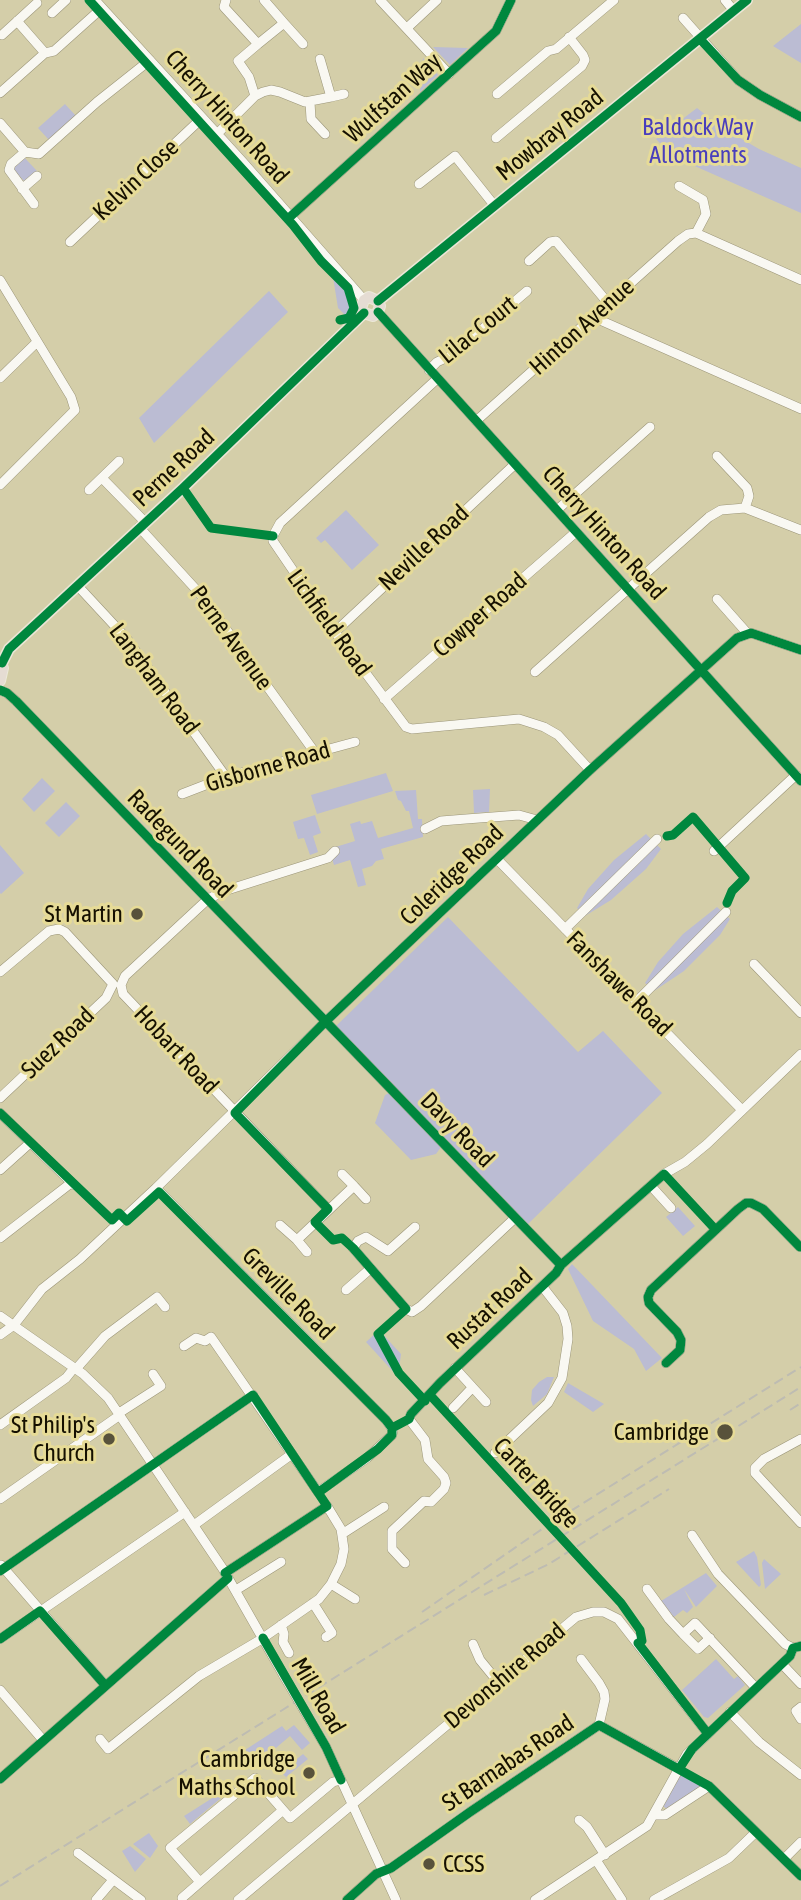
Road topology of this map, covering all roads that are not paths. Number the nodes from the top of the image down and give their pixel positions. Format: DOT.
graph roads {
  1 [pos="66,0"];
  2 [pos="95,0"];
  3 [pos="226,0"];
  4 [pos="264,0"];
  5 [pos="380,0"];
  6 [pos="437,0"];
  7 [pos="512,0"];
  8 [pos="614,0"];
  9 [pos="726,0"];
  10 [pos="747,0"];
  11 [pos="37,3"];
  12 [pos="102,8"];
  13 [pos="734,11"];
  14 [pos="52,13"];
  15 [pos="683,18"];
  16 [pos="17,21"];
  17 [pos="284,23"];
  18 [pos="407,28"];
  19 [pos="2,34"];
  20 [pos="569,37"];
  21 [pos="700,39"];
  22 [pos="258,44"];
  23 [pos="303,44"];
  24 [pos="45,53"];
  25 [pos="320,59"];
  26 [pos="150,60"];
  27 [pos="449,74"];
  28 [pos="0,93"];
  29 [pos="344,94"];
  30 [pos="497,94"];
  31 [pos="255,96"];
  32 [pos="331,97"];
  33 [pos="310,102"];
  34 [pos="801,117"];
  35 [pos="202,118"];
  36 [pos="0,123"];
  37 [pos="217,134"];
  38 [pos="324,134"];
  39 [pos="496,138"];
  40 [pos="25,152"];
  41 [pos="37,176"];
  42 [pos="419,184"];
  43 [pos="679,186"];
  44 [pos="22,189"];
  45 [pos="34,204"];
  46 [pos="494,205"];
  47 [pos="290,216"];
  48 [pos="692,233"];
  49 [pos="70,242"];
  50 [pos="529,261"];
  51 [pos="0,280"];
  52 [pos="801,280"];
  53 [pos="527,291"];
  54 [pos="364,300"];
  55 [pos="608,303"];
  56 [pos="378,306"];
  57 [pos="364,313"];
  58 [pos="593,317"];
  59 [pos="37,342"];
  60 [pos="429,370"];
  61 [pos="0,378"];
  62 [pos="437,379"];
  63 [pos="801,409"];
  64 [pos="476,421"];
  65 [pos="650,427"];
  66 [pos="716,456"];
  67 [pos="119,461"];
  68 [pos="514,464"];
  69 [pos="102,478"];
  70 [pos="0,485"];
  71 [pos="89,490"];
  72 [pos="746,508"];
  73 [pos="557,510"];
  74 [pos="142,525"];
  75 [pos="801,530"];
  76 [pos="576,532"];
  77 [pos="77,585"];
  78 [pos="628,590"];
  79 [pos="717,599"];
  80 [pos="335,632"];
  81 [pos="748,634"];
  82 [pos="801,650"];
  83 [pos="3,657"];
  84 [pos="701,670"];
  85 [pos="535,672"];
  86 [pos="2,685"];
  87 [pos="384,699"];
  88 [pos="355,742"];
  89 [pos="316,754"];
  90 [pos="590,770"];
  91 [pos="226,777"];
  92 [pos="798,778"];
  93 [pos="182,794"];
  94 [pos="537,820"];
  95 [pos="425,829"];
  96 [pos="657,839"];
  97 [pos="335,850"];
  98 [pos="714,852"];
  99 [pos="497,859"];
  100 [pos="207,900"];
  101 [pos="726,912"];
  102 [pos="565,929"];
  103 [pos="754,964"];
  104 [pos="0,972"];
  105 [pos="117,985"];
  106 [pos="637,1001"];
  107 [pos="801,1013"];
  108 [pos="325,1022"];
  109 [pos="801,1054"];
  110 [pos="0,1098"];
  111 [pos="741,1110"];
  112 [pos="0,1113"];
  113 [pos="235,1113"];
  114 [pos="30,1143"];
  115 [pos="0,1170"];
  116 [pos="342,1174"];
  117 [pos="354,1186"];
  118 [pos="651,1186"];
  119 [pos="156,1188"];
  120 [pos="366,1199"];
  121 [pos="671,1208"];
  122 [pos="328,1209"];
  123 [pos="515,1218"];
  124 [pos="280,1225"];
  125 [pos="415,1227"];
  126 [pos="0,1238"];
  127 [pos="297,1240"];
  128 [pos="801,1245"];
  129 [pos="307,1252"];
  130 [pos="561,1265"];
  131 [pos="370,1269"];
  132 [pos="542,1286"];
  133 [pos="346,1290"];
  134 [pos="165,1307"];
  135 [pos="0,1316"];
  136 [pos="13,1325"];
  137 [pos="0,1335"];
  138 [pos="184,1346"];
  139 [pos="666,1363"];
  140 [pos="75,1368"];
  141 [pos="455,1368"];
  142 [pos="153,1374"];
  143 [pos="472,1388"];
  144 [pos="253,1395"];
  145 [pos="485,1402"];
  146 [pos="453,1408"];
  147 [pos="120,1414"];
  148 [pos="0,1425"];
  149 [pos="801,1439"];
  150 [pos="495,1453"];
  151 [pos="292,1454"];
  152 [pos="153,1465"];
  153 [pos="0,1499"];
  154 [pos="801,1506"];
  155 [pos="384,1507"];
  156 [pos="185,1512"];
  157 [pos="792,1514"];
  158 [pos="801,1523"];
  159 [pos="194,1525"];
  160 [pos="342,1534"];
  161 [pos="692,1535"];
  162 [pos="281,1563"];
  163 [pos="405,1563"];
  164 [pos="1,1568"];
  165 [pos="227,1576"];
  166 [pos="331,1584"];
  167 [pos="647,1588"];
  168 [pos="236,1590"];
  169 [pos="355,1599"];
  170 [pos="313,1603"];
  171 [pos="40,1611"];
  172 [pos="281,1625"];
  173 [pos="683,1634"];
  174 [pos="326,1637"];
  175 [pos="263,1638"];
  176 [pos="709,1638"];
  177 [pos="0,1639"];
  178 [pos="473,1644"];
  179 [pos="797,1647"];
  180 [pos="286,1649"];
  181 [pos="581,1659"];
  182 [pos="782,1664"];
  183 [pos="498,1682"];
  184 [pos="801,1684"];
  185 [pos="105,1685"];
  186 [pos="756,1688"];
  187 [pos="0,1690"];
  188 [pos="801,1707"];
  189 [pos="730,1712"];
  190 [pos="801,1719"];
  191 [pos="599,1725"];
  192 [pos="708,1734"];
  193 [pos="43,1740"];
  194 [pos="100,1740"];
  195 [pos="679,1769"];
  196 [pos="801,1775"];
  197 [pos="0,1779"];
  198 [pos="342,1782"];
  199 [pos="350,1802"];
  200 [pos="283,1810"];
  201 [pos="654,1815"];
  202 [pos="579,1820"];
  203 [pos="755,1832"];
  204 [pos="801,1842"];
  205 [pos="78,1853"];
  206 [pos="601,1858"];
  207 [pos="784,1859"];
  208 [pos="384,1871"];
  209 [pos="801,1876"];
  210 [pos="113,1880"];
  211 [pos="200,1882"];
  212 [pos="181,1898"];
  213 [pos="96,1900"];
  214 [pos="141,1900"];
  215 [pos="238,1900"];
  216 [pos="346,1900"];
  217 [pos="396,1900"];
  218 [pos="535,1900"];
  219 [pos="622,1900"];
  220 [pos="654,1900"];
  1 -- 14 [label="street"];
  2 -- 12 [label="street, Cherry Hinton Road"];
  3 -- 22 [label="street"];
  4 -- 17 [label="street"];
  5 -- 18 [label="street"];
  6 -- 18 [label="street"];
  7 -- 27 [label="street, Wulfstan Way"];
  8 -- 20 [label="street"];
  9 -- 13 [label="street"];
  10 -- 13 [label="main road, Mowbray Road"];
  11 -- 16 [label="street"];
  12 -- 24 [label="street"];
  12 -- 26 [label="street, Cherry Hinton Road"];
  13 -- 21 [label="main road, Mowbray Road"];
  15 -- 21 [label="street"];
  16 -- 19 [label="street"];
  16 -- 24 [label="street"];
  17 -- 22 [label="street"];
  17 -- 23 [label="street"];
  18 -- 27 [label="street"];
  20 -- 30 [label="street"];
  20 -- 39 [label="street"];
  21 -- 34 [label="street"];
  21 -- 46 [label="main road, Mowbray Road"];
  22 -- 31 [label="street"];
  24 -- 28 [label="street"];
  25 -- 32 [label="street"];
  26 -- 35 [label="street, Cherry Hinton Road"];
  26 -- 40 [label="street"];
  27 -- 47 [label="street, Wulfstan Way"];
  29 -- 32 [label="street"];
  31 -- 33 [label="street"];
  31 -- 37 [label="street"];
  32 -- 33 [label="street"];
  33 -- 38 [label="street"];
  35 -- 37 [label="street, Cherry Hinton Road"];
  35 -- 49 [label="street, Kelvin Close"];
  36 -- 40 [label="street"];
  37 -- 47 [label="street, Cherry Hinton Road"];
  40 -- 44 [label="street"];
  41 -- 44 [label="street"];
  42 -- 46 [label="street"];
  43 -- 48 [label="street"];
  44 -- 45 [label="street"];
  46 -- 56 [label="main road, Mowbray Road"];
  47 -- 54 [label="street, Cherry Hinton Road"];
  48 -- 52 [label="street"];
  48 -- 55 [label="street, Hinton Avenue"];
  50 -- 55 [label="street"];
  51 -- 59 [label="street"];
  53 -- 60 [label="street, Lilac Court"];
  54 -- 56 [label="main road"];
  54 -- 57 [label="main road"];
  55 -- 58 [label="street, Hinton Avenue"];
  56 -- 57 [label="main road"];
  56 -- 60 [label="street, Cherry Hinton Road"];
  57 -- 74 [label="main road, Perne Road"];
  58 -- 63 [label="street"];
  58 -- 64 [label="street, Hinton Avenue"];
  59 -- 61 [label="street"];
  59 -- 70 [label="street"];
  60 -- 62 [label="street, Cherry Hinton Road"];
  62 -- 64 [label="street, Cherry Hinton Road"];
  62 -- 80 [label="street, Lichfield Road"];
  64 -- 68 [label="street, Cherry Hinton Road"];
  65 -- 73 [label="street"];
  66 -- 72 [label="street"];
  67 -- 69 [label="street"];
  68 -- 73 [label="street, Cherry Hinton Road"];
  68 -- 80 [label="street, Neville Road"];
  69 -- 71 [label="street"];
  69 -- 74 [label="street, Perne Avenue"];
  72 -- 75 [label="street"];
  72 -- 78 [label="street"];
  73 -- 76 [label="street, Cherry Hinton Road"];
  74 -- 77 [label="main road, Perne Road"];
  74 -- 89 [label="street, Perne Avenue"];
  76 -- 78 [label="street, Cherry Hinton Road"];
  76 -- 87 [label="street, Cowper Road"];
  77 -- 83 [label="main road, Perne Road"];
  77 -- 91 [label="street, Langham Road"];
  78 -- 84 [label="street, Cherry Hinton Road"];
  78 -- 85 [label="street"];
  79 -- 81 [label="street"];
  80 -- 87 [label="street, Lichfield Road"];
  81 -- 82 [label="street"];
  81 -- 84 [label="street, Coleridge Road"];
  83 -- 86 [label="main road, Perne Road"];
  84 -- 90 [label="street, Coleridge Road"];
  84 -- 92 [label="street, Cherry Hinton Road"];
  86 -- 100 [label="street, Radegund Road"];
  87 -- 90 [label="street, Lichfield Road"];
  88 -- 89 [label="street, Gisborne Road"];
  89 -- 91 [label="street, Gisborne Road"];
  90 -- 94 [label="street, Coleridge Road"];
  91 -- 93 [label="street, Gisborne Road"];
  92 -- 98 [label="street"];
  94 -- 95 [label="street"];
  94 -- 99 [label="street, Coleridge Road"];
  96 -- 102 [label="street"];
  97 -- 100 [label="street, Suez Road"];
  99 -- 102 [label="street, Fanshawe Road"];
  99 -- 108 [label="street, Coleridge Road"];
  100 -- 105 [label="street, Suez Road"];
  100 -- 108 [label="street, Radegund Road"];
  101 -- 106 [label="street"];
  102 -- 106 [label="street, Fanshawe Road"];
  103 -- 107 [label="street"];
  104 -- 105 [label="street, Hobart Road"];
  105 -- 110 [label="street, Suez Road"];
  105 -- 113 [label="street, Hobart Road"];
  106 -- 111 [label="street, Fanshawe Road"];
  108 -- 113 [label="street, Coleridge Road"];
  108 -- 123 [label="street, Davy Road"];
  109 -- 111 [label="street, Rustat Road"];
  111 -- 118 [label="street, Rustat Road"];
  112 -- 114 [label="street"];
  113 -- 119 [label="street, Coleridge Road"];
  113 -- 122 [label="street, Hobart Road"];
  114 -- 115 [label="street"];
  114 -- 126 [label="street"];
  116 -- 117 [label="street"];
  117 -- 120 [label="street"];
  117 -- 122 [label="street"];
  118 -- 121 [label="street"];
  118 -- 130 [label="street, Rustat Road"];
  119 -- 136 [label="street, Coleridge Road"];
  119 -- 151 [label="street, Greville Road"];
  122 -- 127 [label="street"];
  123 -- 130 [label="street, Davy Road"];
  123 -- 131 [label="street"];
  124 -- 127 [label="street"];
  125 -- 131 [label="street"];
  127 -- 129 [label="street"];
  128 -- 139 [label="street"];
  130 -- 132 [label="street, Rustat Road"];
  131 -- 133 [label="street"];
  132 -- 141 [label="street, Rustat Road"];
  132 -- 150 [label="street"];
  134 -- 140 [label="street"];
  135 -- 136 [label="street, Mill Road"];
  136 -- 137 [label="street, Coleridge Road"];
  136 -- 140 [label="street, Mill Road"];
  138 -- 144 [label="street"];
  140 -- 147 [label="street, Mill Road"];
  140 -- 148 [label="street"];
  141 -- 143 [label="street"];
  141 -- 163 [label="street, Rustat Road"];
  142 -- 147 [label="street"];
  143 -- 145 [label="street"];
  143 -- 146 [label="street"];
  144 -- 151 [label="street"];
  144 -- 152 [label="street"];
  147 -- 152 [label="street, Mill Road"];
  147 -- 153 [label="street"];
  149 -- 157 [label="street"];
  151 -- 159 [label="street"];
  152 -- 156 [label="street, Mill Road"];
  152 -- 164 [label="street"];
  154 -- 157 [label="street"];
  155 -- 160 [label="street"];
  156 -- 159 [label="street, Mill Road"];
  156 -- 171 [label="street"];
  157 -- 158 [label="street"];
  159 -- 165 [label="street, Mill Road"];
  160 -- 165 [label="street"];
  160 -- 166 [label="street"];
  161 -- 179 [label="street"];
  162 -- 168 [label="street"];
  164 -- 171 [label="street"];
  165 -- 168 [label="street, Mill Road"];
  165 -- 185 [label="street"];
  166 -- 169 [label="street"];
  166 -- 170 [label="street"];
  167 -- 173 [label="street"];
  168 -- 175 [label="street, Mill Road"];
  170 -- 172 [label="street"];
  170 -- 174 [label="street"];
  171 -- 177 [label="street"];
  171 -- 185 [label="street"];
  172 -- 175 [label="street"];
  172 -- 180 [label="street"];
  173 -- 176 [label="street"];
  173 -- 176 [label="street"];
  175 -- 194 [label="street"];
  175 -- 198 [label="street, Mill Road, bridge"];
  176 -- 186 [label="street"];
  178 -- 183 [label="street"];
  179 -- 182 [label="street"];
  181 -- 191 [label="street"];
  182 -- 184 [label="street"];
  182 -- 186 [label="street"];
  183 -- 192 [label="street, Devonshire Road"];
  183 -- 199 [label="street, Devonshire Road"];
  185 -- 193 [label="street"];
  186 -- 189 [label="street"];
  187 -- 193 [label="street"];
  188 -- 190 [label="street"];
  189 -- 192 [label="street"];
  189 -- 196 [label="street"];
  191 -- 195 [label="street, St Barnabas Road"];
  191 -- 208 [label="street, St Barnabas Road"];
  192 -- 195 [label="street"];
  193 -- 197 [label="street"];
  195 -- 201 [label="street"];
  198 -- 199 [label="street, Mill Road"];
  198 -- 200 [label="street"];
  199 -- 208 [label="street, Mill Road"];
  199 -- 215 [label="street, Devonshire Road"];
  200 -- 211 [label="street"];
  200 -- 211 [label="street"];
  201 -- 203 [label="street"];
  201 -- 206 [label="street"];
  202 -- 206 [label="street"];
  203 -- 207 [label="street"];
  203 -- 220 [label="street"];
  204 -- 207 [label="street"];
  205 -- 210 [label="street"];
  206 -- 218 [label="street"];
  206 -- 219 [label="street"];
  207 -- 209 [label="street"];
  208 -- 216 [label="street, St Barnabas Road"];
  208 -- 217 [label="street, Mill Road"];
  210 -- 213 [label="street"];
  210 -- 214 [label="street"];
  211 -- 212 [label="street"];
}
